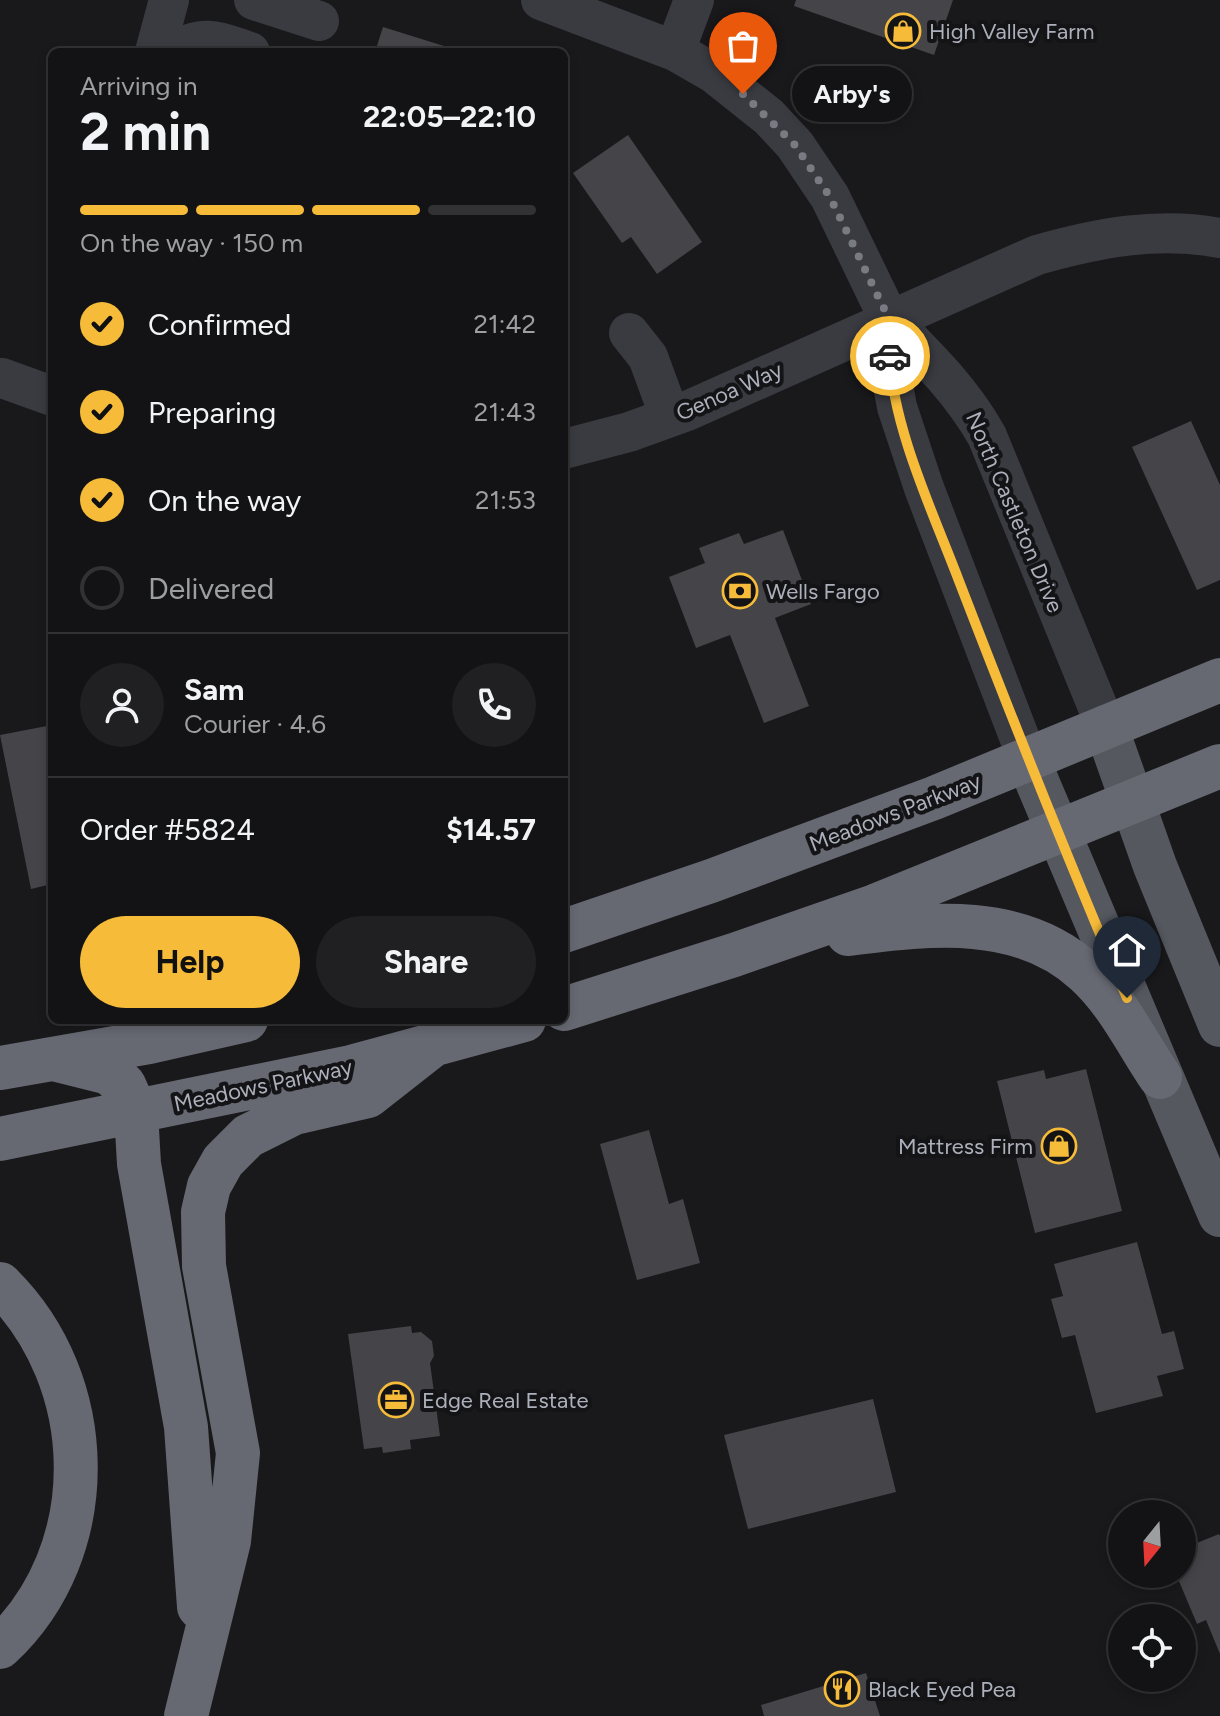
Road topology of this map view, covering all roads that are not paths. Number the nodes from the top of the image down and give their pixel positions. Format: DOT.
graph roads {
  1 [pos="169,0"];
  2 [pos="254,0"];
  3 [pos="541,0"];
  4 [pos="694,0"];
  5 [pos="318,24"];
  6 [pos="156,48"];
  7 [pos="183,48"];
  8 [pos="238,48"];
  9 [pos="675,51"];
  10 [pos="1220,238"];
  11 [pos="889,319"];
  12 [pos="629,333"];
  13 [pos="2,378"];
  14 [pos="48,395"];
  15 [pos="670,417"];
  16 [pos="568,448"];
  17 [pos="1220,680"];
  18 [pos="1106,727"];
  19 [pos="1028,760"];
  20 [pos="1220,766"];
  21 [pos="1132,803"];
  22 [pos="1058,834"];
  23 [pos="568,930"];
  24 [pos="770,943"];
  25 [pos="568,1008"];
  26 [pos="225,1024"];
  27 [pos="509,1024"];
  28 [pos="1220,1025"];
  29 [pos="433,1045"];
  30 [pos="19,1063"];
  31 [pos="1160,1077"];
  32 [pos="136,1112"];
  33 [pos="0,1139"];
  34 [pos="1220,1215"];
  35 [pos="0,1284"];
  36 [pos="202,1645"];
  37 [pos="0,1647"];
  38 [pos="186,1716"];
  1 -- 6 [label="street"];
  2 -- 5 [label="street"];
  3 -- 9 [label="street"];
  4 -- 9 [label="street"];
  7 -- 8 [label="street"];
  9 -- 11 [label="street"];
  10 -- 11 [label="street, Genoa Way"];
  11 -- 15 [label="street, Genoa Way"];
  11 -- 18 [label="street, North Castleton Drive"];
  11 -- 19 [label="street"];
  12 -- 15 [label="street"];
  13 -- 14 [label="street"];
  15 -- 16 [label="street, Genoa Way"];
  17 -- 18 [label="highway, Meadows Parkway"];
  18 -- 19 [label="highway, Meadows Parkway"];
  18 -- 21 [label="main road, North Castleton Drive"];
  19 -- 22 [label="main road"];
  19 -- 23 [label="highway, Meadows Parkway"];
  20 -- 21 [label="highway"];
  21 -- 22 [label="highway"];
  21 -- 28 [label="main road, North Castleton Drive"];
  22 -- 24 [label="highway"];
  22 -- 31 [label="main road"];
  24 -- 25 [label="highway"];
  24 -- 31 [label="highway"];
  26 -- 30 [label="highway"];
  27 -- 29 [label="highway, Meadows Parkway"];
  29 -- 32 [label="highway, Meadows Parkway"];
  29 -- 36 [label="highway"];
  30 -- 32 [label="highway"];
  31 -- 34 [label="main road"];
  32 -- 33 [label="highway, Meadows Parkway"];
  32 -- 36 [label="highway"];
  35 -- 37 [label="highway"];
  36 -- 38 [label="highway"];
}
